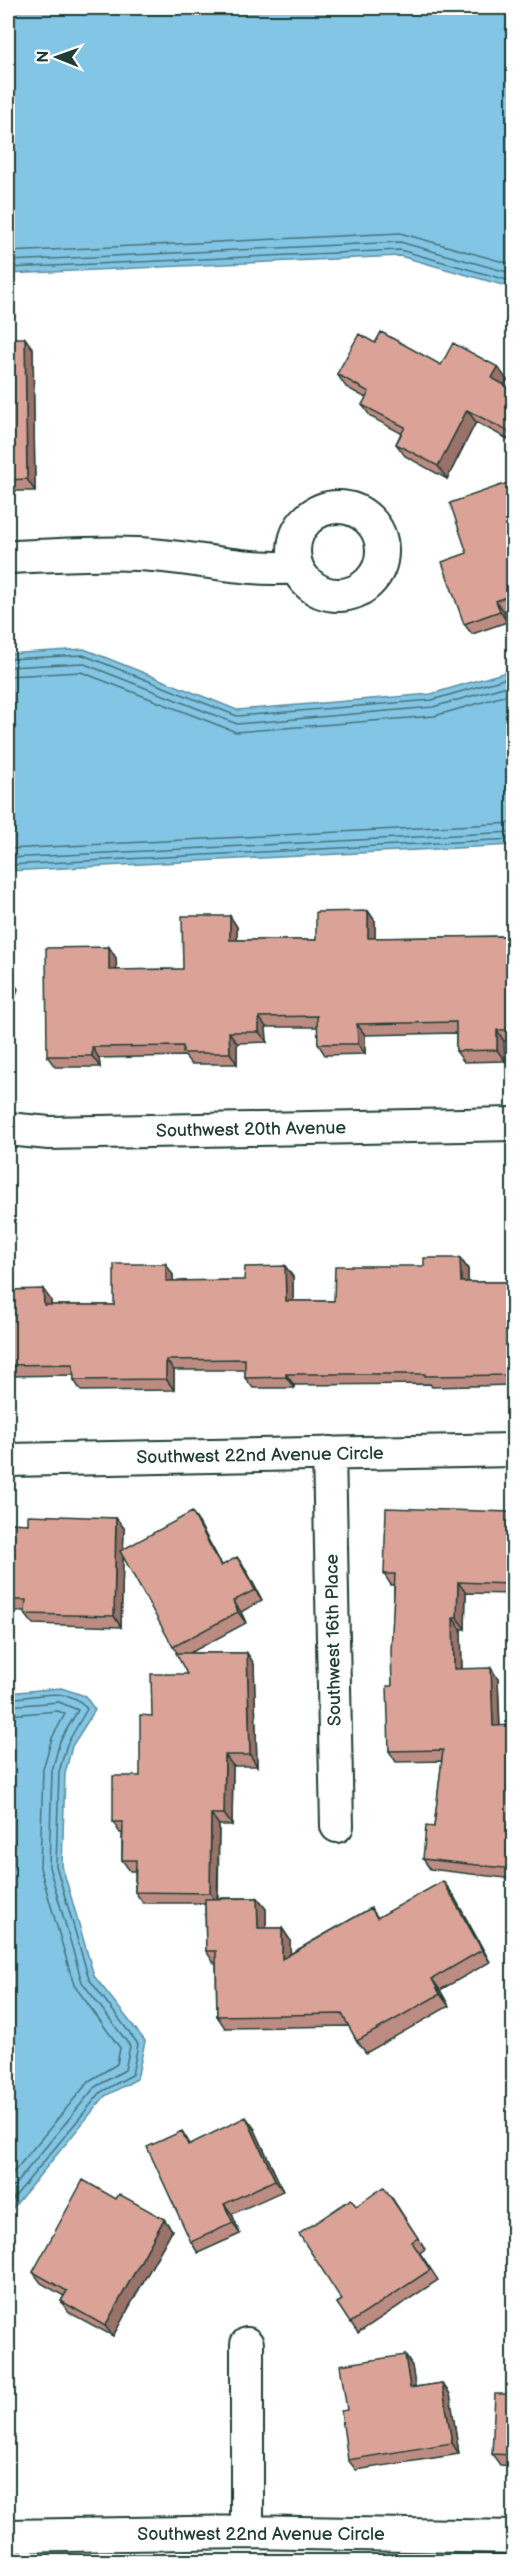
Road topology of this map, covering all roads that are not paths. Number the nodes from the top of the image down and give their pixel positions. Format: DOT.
graph roads {
  1 [pos="8,557"];
  2 [pos="297,567"];
  3 [pos="505,1124"];
  4 [pos="8,1129"];
  5 [pos="513,1450"];
  6 [pos="329,1453"];
  7 [pos="8,1460"];
  8 [pos="337,1826"];
  9 [pos="247,2344"];
  10 [pos="247,2532"];
  11 [pos="8,2536"];
  12 [pos="513,2537"];
  1 -- 2 [label="street"];
  3 -- 4 [label="street, Southwest 20th Avenue"];
  5 -- 6 [label="street, Southwest 22nd Avenue Circle"];
  6 -- 7 [label="street, Southwest 22nd Avenue Circle"];
  6 -- 8 [label="street, Southwest 16th Place"];
  9 -- 10 [label="street"];
  10 -- 11 [label="street, Southwest 22nd Avenue Circle"];
  10 -- 12 [label="street, Southwest 22nd Avenue Circle"];
}
